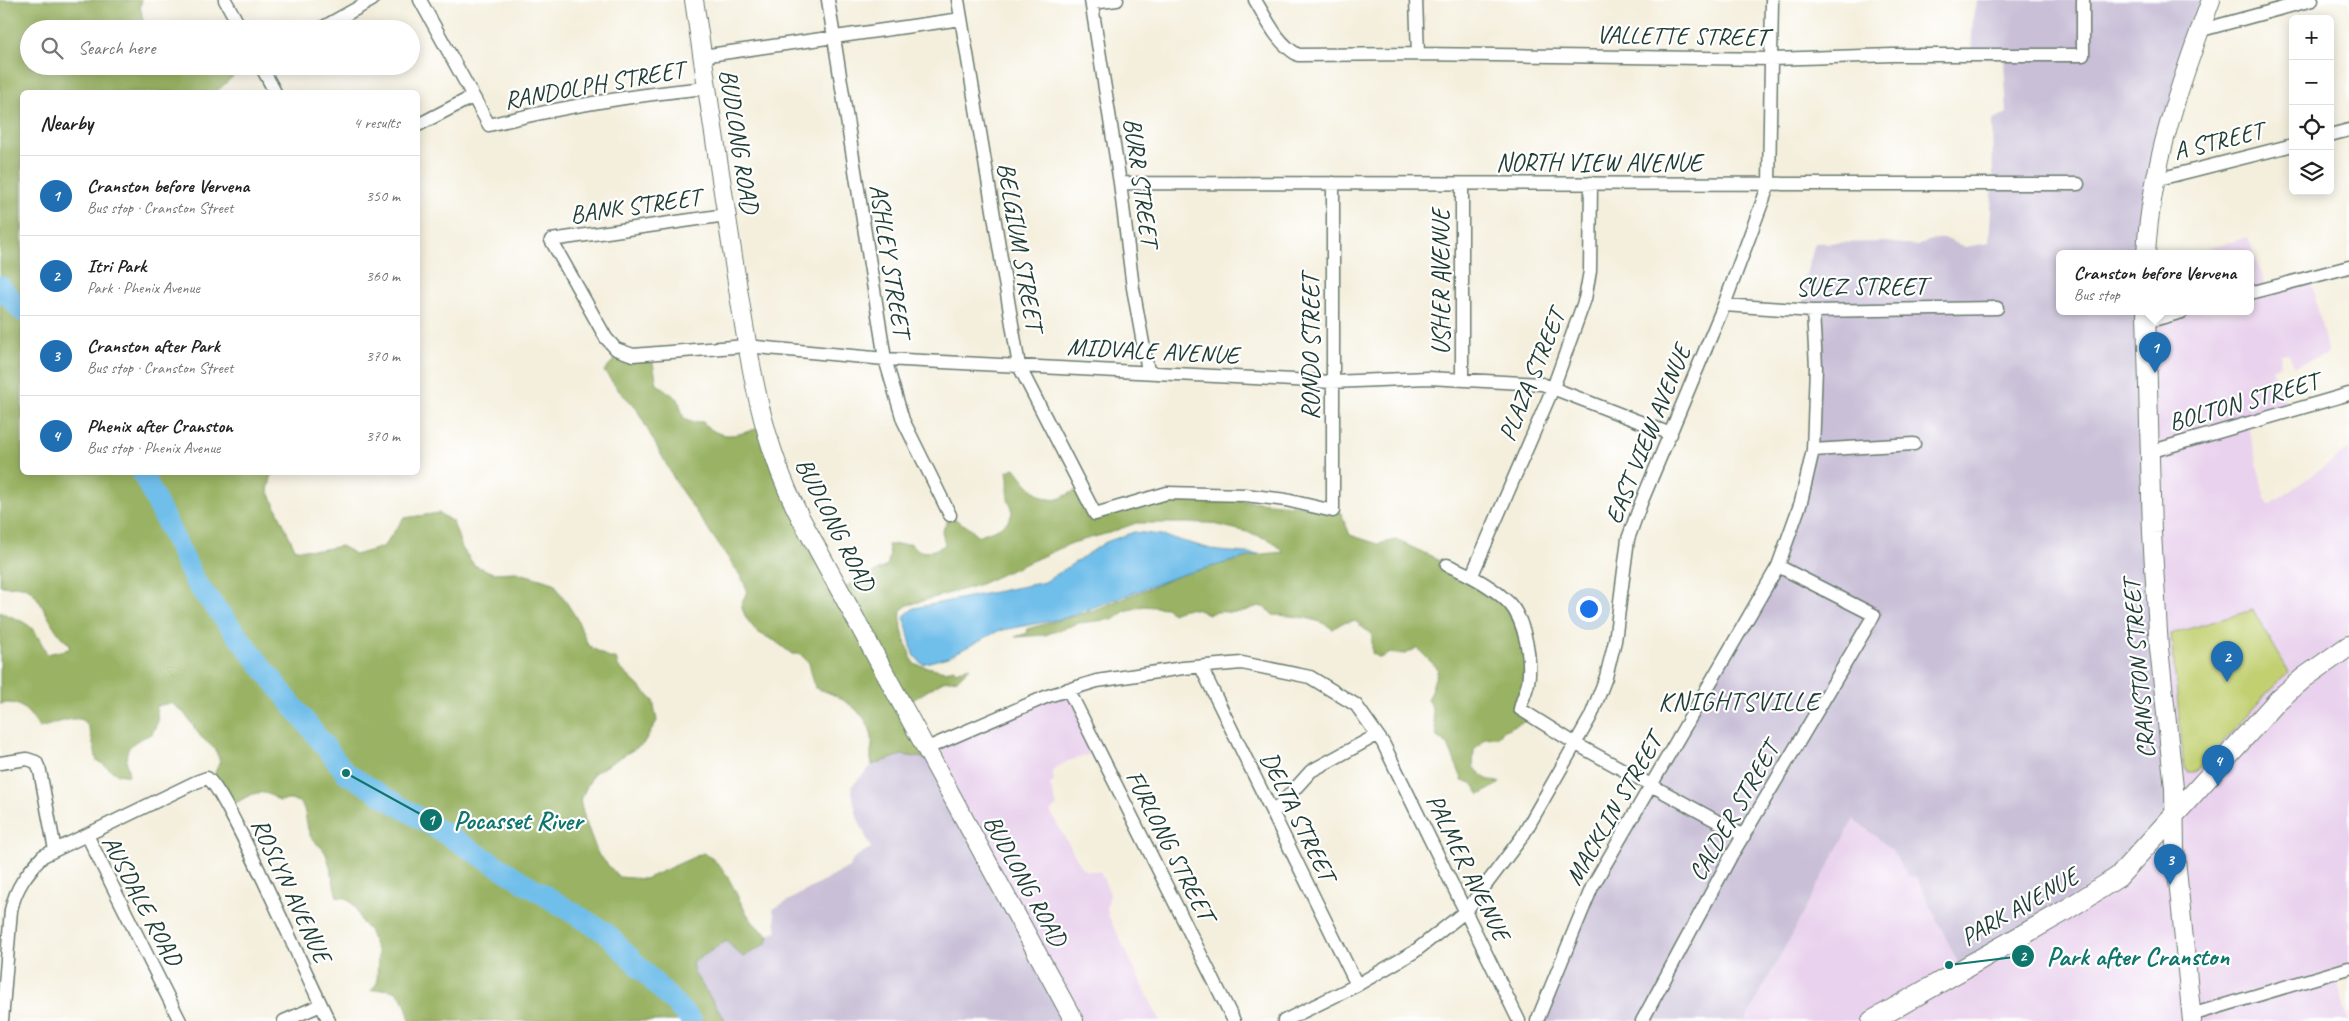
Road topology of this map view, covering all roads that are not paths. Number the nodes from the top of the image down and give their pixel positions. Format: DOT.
graph roads {
  1 [pos="226,0"];
  2 [pos="372,0"];
  3 [pos="420,0"];
  4 [pos="425,0"];
  5 [pos="694,0"];
  6 [pos="828,0"];
  7 [pos="958,0"];
  8 [pos="1118,0"];
  9 [pos="1255,0"];
  10 [pos="1416,0"];
  11 [pos="1772,0"];
  12 [pos="2083,0"];
  13 [pos="2211,0"];
  14 [pos="2312,0"];
  15 [pos="1092,2"];
  16 [pos="961,18"];
  17 [pos="236,20"];
  18 [pos="336,20"];
  19 [pos="2198,31"];
  20 [pos="833,37"];
  21 [pos="1418,54"];
  22 [pos="702,56"];
  23 [pos="1772,59"];
  24 [pos="266,75"];
  25 [pos="706,88"];
  26 [pos="274,90"];
  27 [pos="472,97"];
  28 [pos="420,124"];
  29 [pos="2349,130"];
  30 [pos="2334,134"];
  31 [pos="2289,146"];
  32 [pos="2155,180"];
  33 [pos="1120,183"];
  34 [pos="1333,183"];
  35 [pos="1591,183"];
  36 [pos="1462,184"];
  37 [pos="1769,184"];
  38 [pos="2078,184"];
  39 [pos="726,214"];
  40 [pos="2146,250"];
  41 [pos="2349,267"];
  42 [pos="2254,292"];
  43 [pos="1724,305"];
  44 [pos="1997,308"];
  45 [pos="1814,311"];
  46 [pos="2160,315"];
  47 [pos="2146,317"];
  48 [pos="746,346"];
  49 [pos="625,354"];
  50 [pos="885,358"];
  51 [pos="1019,366"];
  52 [pos="1148,371"];
  53 [pos="1462,380"];
  54 [pos="1332,382"];
  55 [pos="1553,388"];
  56 [pos="2349,394"];
  57 [pos="1671,434"];
  58 [pos="1914,444"];
  59 [pos="1814,450"];
  60 [pos="2149,452"];
  61 [pos="1333,511"];
  62 [pos="950,514"];
  63 [pos="1448,565"];
  64 [pos="1778,566"];
  65 [pos="1472,575"];
  66 [pos="2349,646"];
  67 [pos="1201,667"];
  68 [pos="1068,690"];
  69 [pos="1377,735"];
  70 [pos="1576,744"];
  71 [pos="926,748"];
  72 [pos="0,764"];
  73 [pos="1653,785"];
  74 [pos="1273,813"];
  75 [pos="2175,813"];
  76 [pos="87,835"];
  77 [pos="1744,836"];
  78 [pos="56,850"];
  79 [pos="1466,911"];
  80 [pos="2349,968"];
  81 [pos="1357,985"];
  82 [pos="320,1005"];
  83 [pos="2192,1018"];
  84 [pos="2,1021"];
  85 [pos="180,1021"];
  86 [pos="284,1021"];
  87 [pos="328,1021"];
  88 [pos="1074,1021"];
  89 [pos="1234,1021"];
  90 [pos="1284,1021"];
  91 [pos="1518,1021"];
  92 [pos="1536,1021"];
  93 [pos="1642,1021"];
  94 [pos="1872,1021"];
  1 -- 17 [label="street"];
  2 -- 18 [label="street"];
  3 -- 4 [label="street"];
  3 -- 27 [label="street"];
  5 -- 22 [label="main road, BUDLONG ROAD"];
  6 -- 20 [label="street, ASHLEY STREET"];
  7 -- 16 [label="street, BELGIUM STREET"];
  8 -- 15 [label="street"];
  9 -- 21 [label="street, VALLETTE STREET"];
  10 -- 21 [label="street"];
  11 -- 23 [label="street, EAST VIEW AVENUE"];
  12 -- 23 [label="street, VALLETTE STREET"];
  13 -- 19 [label="main road"];
  14 -- 19 [label="street"];
  15 -- 33 [label="street, BURR STREET"];
  16 -- 20 [label="street"];
  16 -- 51 [label="street, BELGIUM STREET"];
  19 -- 32 [label="main road"];
  20 -- 22 [label="street"];
  20 -- 50 [label="street, ASHLEY STREET"];
  21 -- 23 [label="street, VALLETTE STREET"];
  22 -- 25 [label="main road, BUDLONG ROAD"];
  23 -- 37 [label="street, EAST VIEW AVENUE"];
  24 -- 26 [label="street"];
  25 -- 27 [label="street, RANDOLPH STREET"];
  25 -- 39 [label="main road, BUDLONG ROAD"];
  27 -- 28 [label="street"];
  29 -- 30 [label="street"];
  31 -- 32 [label="street, A STREET"];
  32 -- 40 [label="main road"];
  33 -- 34 [label="street, NORTH VIEW AVENUE"];
  33 -- 52 [label="street, BURR STREET"];
  34 -- 36 [label="street, NORTH VIEW AVENUE"];
  34 -- 54 [label="street, RONDO STREET"];
  35 -- 36 [label="street, NORTH VIEW AVENUE"];
  35 -- 37 [label="street, NORTH VIEW AVENUE"];
  35 -- 55 [label="street, PLAZA STREET"];
  36 -- 53 [label="street, USHER AVENUE"];
  37 -- 38 [label="street, NORTH VIEW AVENUE"];
  37 -- 43 [label="street, EAST VIEW AVENUE"];
  39 -- 48 [label="main road, BUDLONG ROAD"];
  39 -- 49 [label="street, BANK STREET"];
  41 -- 42 [label="street"];
  43 -- 45 [label="street, SUEZ STREET"];
  43 -- 57 [label="street, EAST VIEW AVENUE"];
  44 -- 45 [label="street, SUEZ STREET"];
  45 -- 59 [label="street, MACKLIN STREET"];
  46 -- 47 [label="street"];
  47 -- 60 [label="main road, CRANSTON STREET"];
  48 -- 49 [label="street, MIDVALE AVENUE"];
  48 -- 50 [label="street, MIDVALE AVENUE"];
  48 -- 71 [label="main road, BUDLONG ROAD"];
  50 -- 51 [label="street, MIDVALE AVENUE"];
  50 -- 62 [label="street, ASHLEY STREET"];
  51 -- 52 [label="street, MIDVALE AVENUE"];
  51 -- 61 [label="street, BELGIUM STREET"];
  52 -- 54 [label="street, MIDVALE AVENUE"];
  53 -- 54 [label="street, MIDVALE AVENUE"];
  53 -- 55 [label="street, MIDVALE AVENUE"];
  54 -- 61 [label="street, RONDO STREET"];
  55 -- 57 [label="street, MIDVALE AVENUE"];
  55 -- 65 [label="street, PLAZA STREET"];
  56 -- 60 [label="street, BOLTON STREET"];
  57 -- 70 [label="street, EAST VIEW AVENUE"];
  58 -- 59 [label="street"];
  59 -- 64 [label="street, MACKLIN STREET"];
  60 -- 75 [label="main road, CRANSTON STREET"];
  63 -- 65 [label="street"];
  64 -- 73 [label="street, MACKLIN STREET"];
  64 -- 77 [label="street, CALDER STREET"];
  65 -- 70 [label="street"];
  66 -- 75 [label="main road, PARK AVENUE"];
  67 -- 68 [label="street, PALMER AVENUE"];
  67 -- 69 [label="street, PALMER AVENUE"];
  67 -- 74 [label="street, DELTA STREET"];
  68 -- 71 [label="street, PALMER AVENUE"];
  68 -- 89 [label="street, FURLONG STREET"];
  69 -- 74 [label="street"];
  69 -- 79 [label="street, PALMER AVENUE"];
  70 -- 73 [label="street"];
  70 -- 79 [label="street, EAST VIEW AVENUE"];
  71 -- 88 [label="main road, BUDLONG ROAD"];
  72 -- 78 [label="street"];
  73 -- 77 [label="street"];
  73 -- 92 [label="street, MACKLIN STREET"];
  74 -- 81 [label="street, DELTA STREET"];
  75 -- 83 [label="main road, CRANSTON STREET"];
  75 -- 94 [label="main road, PARK AVENUE"];
  76 -- 78 [label="street, AUSDALE ROAD"];
  76 -- 82 [label="street, ROSLYN AVENUE"];
  76 -- 85 [label="street, AUSDALE ROAD"];
  77 -- 93 [label="street, CALDER STREET"];
  78 -- 84 [label="street, AUSDALE ROAD"];
  79 -- 81 [label="street, EAST VIEW AVENUE"];
  79 -- 91 [label="street, PALMER AVENUE"];
  80 -- 83 [label="street"];
  81 -- 90 [label="street, EAST VIEW AVENUE"];
  82 -- 86 [label="street"];
  82 -- 87 [label="street, ROSLYN AVENUE"];
}
